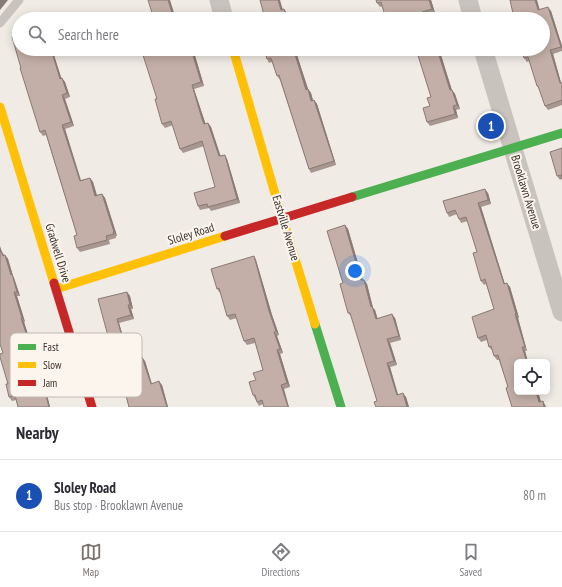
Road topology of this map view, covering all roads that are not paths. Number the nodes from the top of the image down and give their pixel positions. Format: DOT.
graph roads {
  1 [pos="19,0"];
  2 [pos="219,0"];
  3 [pos="468,0"];
  4 [pos="222,12"];
  5 [pos="471,12"];
  6 [pos="0,23"];
  7 [pos="235,56"];
  8 [pos="485,56"];
  9 [pos="0,107"];
  10 [pos="562,133"];
  11 [pos="512,148"];
  12 [pos="283,218"];
  13 [pos="56,289"];
  14 [pos="562,312"];
  15 [pos="69,333"];
  16 [pos="89,397"];
  17 [pos="92,407"];
  18 [pos="341,407"];
  1 -- 6 [label="lane"];
  2 -- 4 [label="street"];
  3 -- 5 [label="street"];
  7 -- 12 [label="street, Eastville Avenue"];
  8 -- 11 [label="street, Brooklawn Avenue"];
  9 -- 13 [label="street, Gradwell Drive"];
  10 -- 11 [label="street, Sloley Road"];
  11 -- 12 [label="street, Sloley Road"];
  11 -- 14 [label="street, Brooklawn Avenue"];
  12 -- 13 [label="street, Sloley Road"];
  12 -- 18 [label="street, Eastville Avenue"];
  13 -- 15 [label="street, Gradwell Drive"];
  16 -- 17 [label="street, Gradwell Drive"];
}
